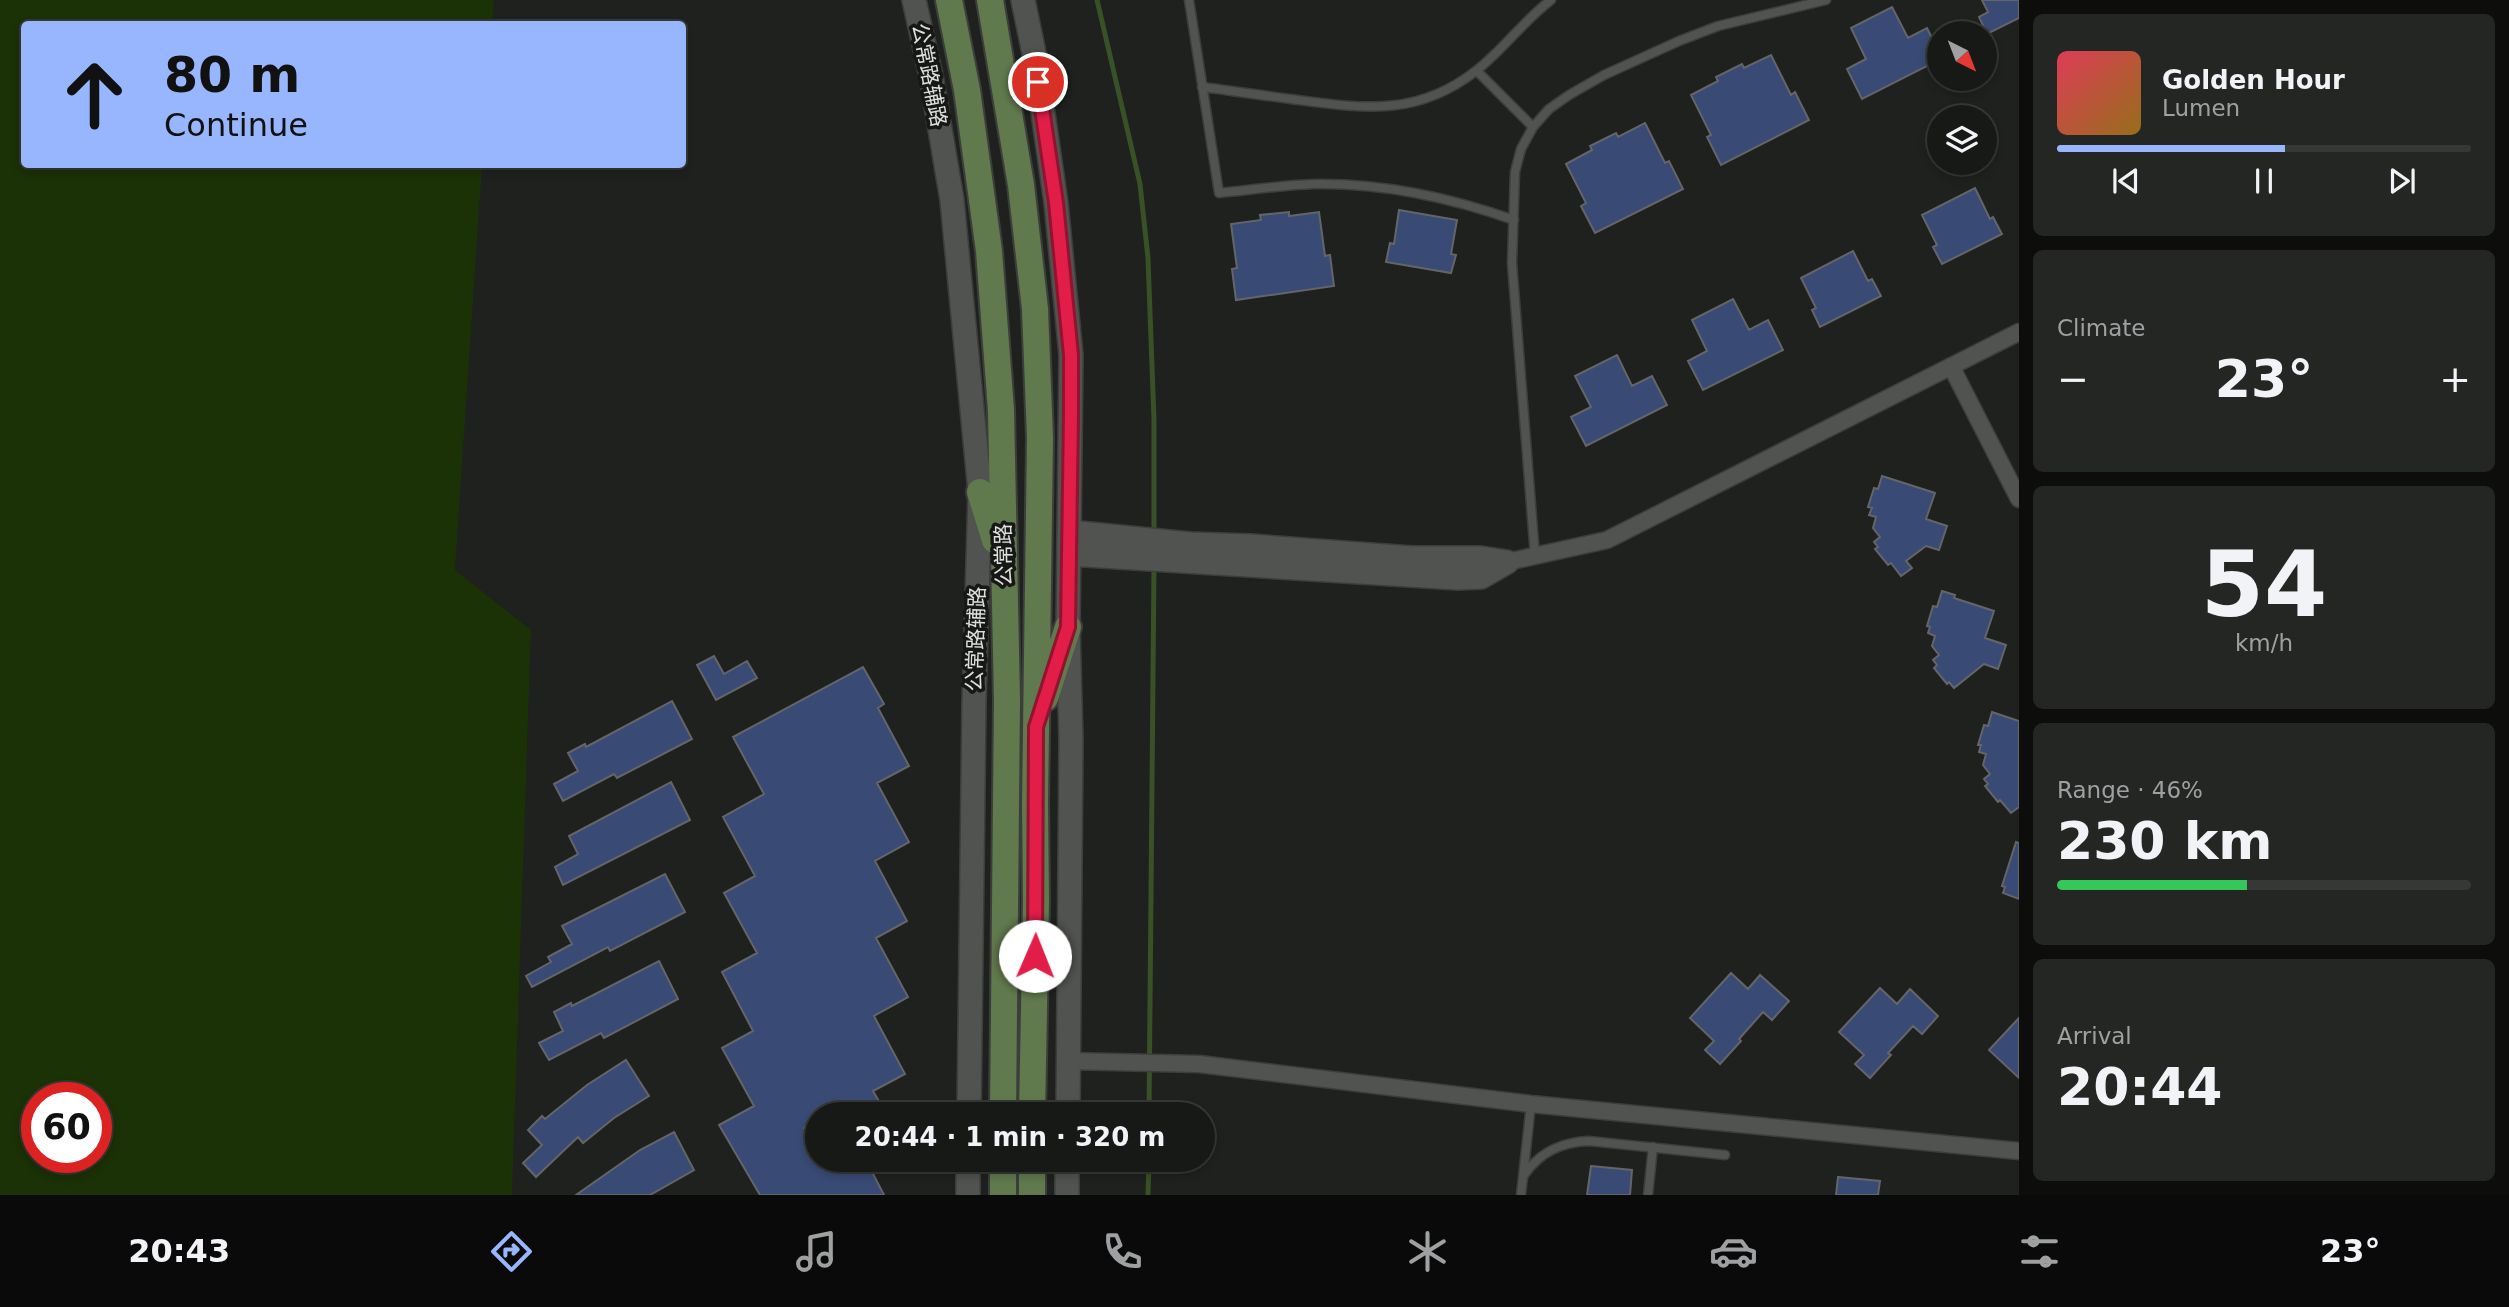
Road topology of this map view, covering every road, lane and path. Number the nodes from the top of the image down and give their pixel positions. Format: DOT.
graph roads {
  1 [pos="914,0"];
  2 [pos="949,0"];
  3 [pos="990,0"];
  4 [pos="1023,0"];
  5 [pos="1189,0"];
  6 [pos="1552,0"];
  7 [pos="1826,0"];
  8 [pos="1477,71"];
  9 [pos="1202,87"];
  10 [pos="1533,127"];
  11 [pos="1514,220"];
  12 [pos="2019,332"];
  13 [pos="1951,366"];
  14 [pos="980,492"];
  15 [pos="2019,499"];
  16 [pos="1069,543"];
  17 [pos="1535,556"];
  18 [pos="1507,562"];
  19 [pos="1004,572"];
  20 [pos="1068,627"];
  21 [pos="1036,727"];
  22 [pos="1068,1061"];
  23 [pos="969,1102"];
  24 [pos="1003,1102"];
  25 [pos="1032,1102"];
  26 [pos="1068,1102"];
  27 [pos="1531,1104"];
  28 [pos="1653,1147"];
  29 [pos="2019,1151"];
  30 [pos="1725,1155"];
  31 [pos="968,1172"];
  32 [pos="1003,1172"];
  33 [pos="1032,1172"];
  34 [pos="1067,1172"];
  35 [pos="1524,1175"];
  36 [pos="968,1195"];
  37 [pos="1003,1195"];
  38 [pos="1032,1195"];
  39 [pos="1067,1195"];
  40 [pos="1521,1195"];
  41 [pos="1648,1195"];
  1 -- 14 [label="main road, 公常路辅路"];
  2 -- 19 [label="main road, 公常路"];
  3 -- 21 [label="main road, 公常路"];
  4 -- 16 [label="main road"];
  5 -- 9 [label="lane"];
  6 -- 8 [label="lane"];
  7 -- 10 [label="lane"];
  8 -- 9 [label="lane"];
  8 -- 10 [label="lane"];
  9 -- 11 [label="lane"];
  10 -- 11 [label="lane"];
  11 -- 17 [label="lane"];
  12 -- 13 [label="street"];
  13 -- 15 [label="street"];
  13 -- 17 [label="street"];
  14 -- 19 [label="main road"];
  14 -- 23 [label="main road, 公常路辅路"];
  16 -- 18 [label="main road"];
  16 -- 20 [label="main road"];
  17 -- 18 [label="street"];
  19 -- 24 [label="main road, 公常路"];
  20 -- 21 [label="main road"];
  20 -- 22 [label="main road"];
  21 -- 25 [label="main road, 公常路"];
  22 -- 26 [label="main road"];
  22 -- 27 [label="street"];
  27 -- 29 [label="street"];
  27 -- 35 [label="lane"];
  28 -- 30 [label="lane"];
  28 -- 35 [label="lane"];
  28 -- 41 [label="lane"];
  31 -- 36 [label="main road"];
  32 -- 37 [label="main road"];
  33 -- 38 [label="main road"];
  34 -- 39 [label="main road"];
  35 -- 40 [label="lane"];
}
